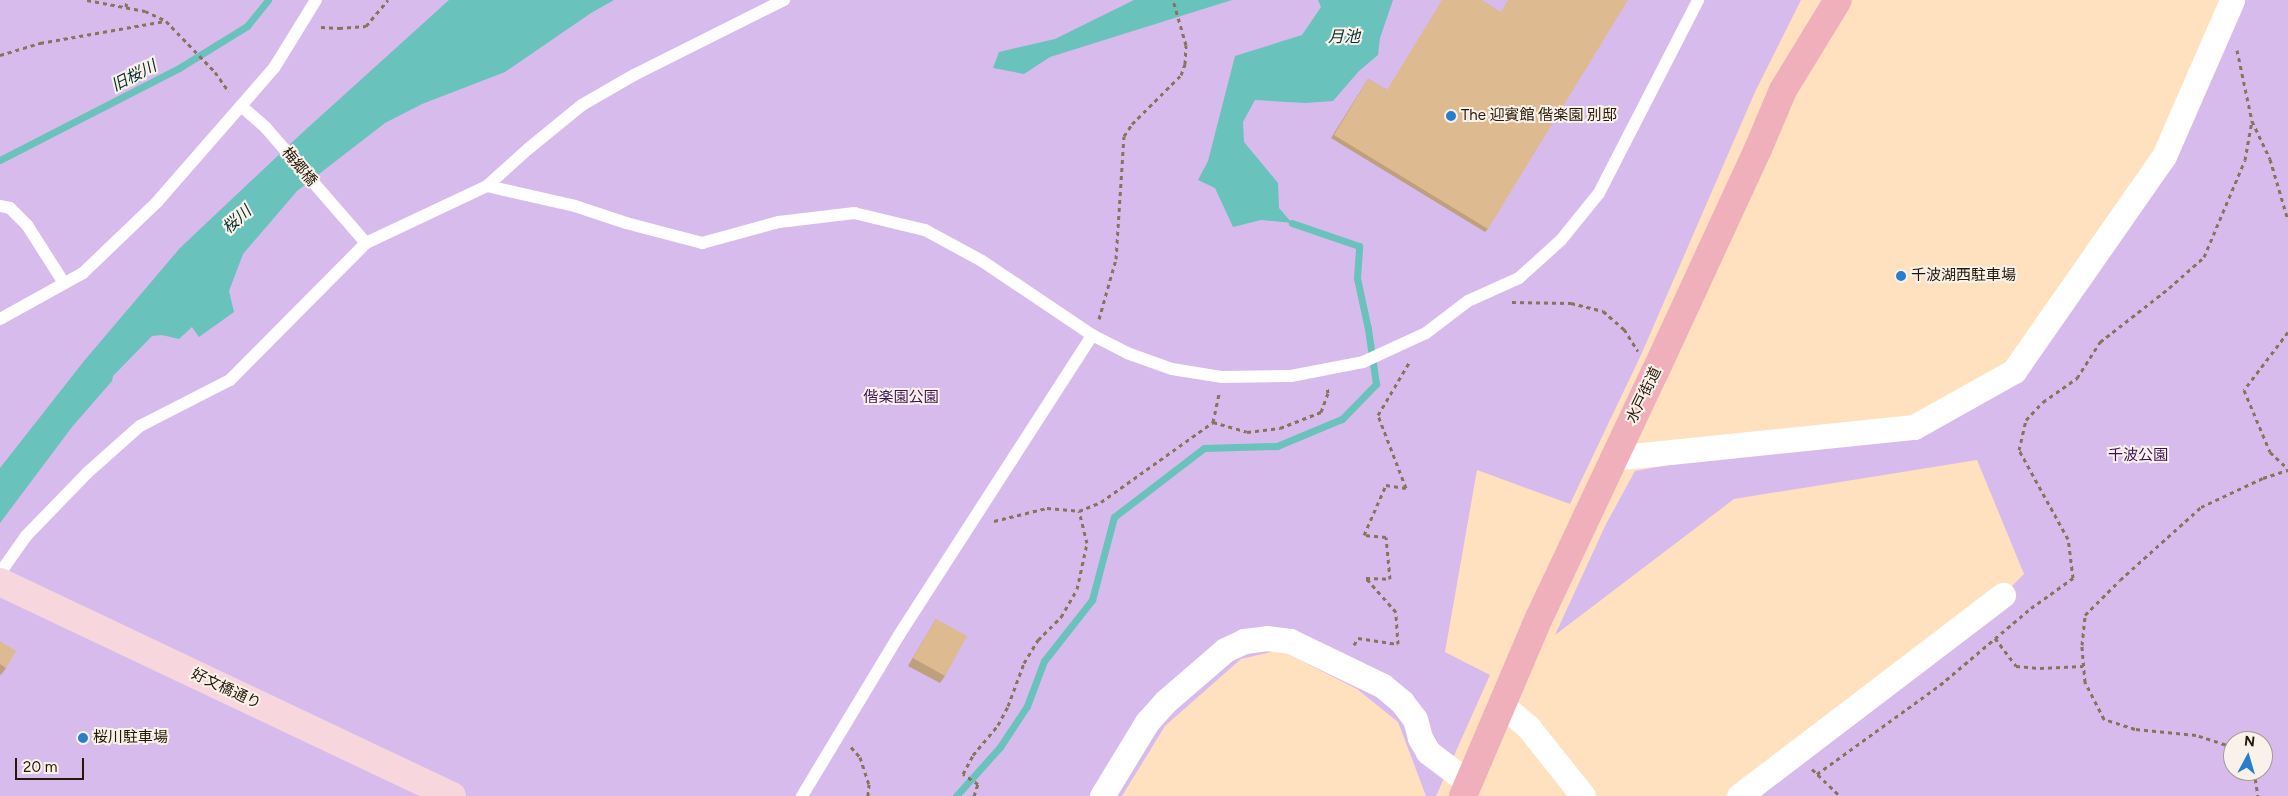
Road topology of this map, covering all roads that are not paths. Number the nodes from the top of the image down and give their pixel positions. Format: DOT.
graph roads {
  1 [pos="316,0"];
  2 [pos="784,0"];
  3 [pos="1698,0"];
  4 [pos="1838,0"];
  5 [pos="2232,0"];
  6 [pos="240,106"];
  7 [pos="487,186"];
  8 [pos="0,206"];
  9 [pos="366,243"];
  10 [pos="64,283"];
  11 [pos="0,319"];
  12 [pos="1092,335"];
  13 [pos="1612,458"];
  14 [pos="2,580"];
  15 [pos="2003,595"];
  16 [pos="1502,704"];
  17 [pos="1466,789"];
  18 [pos="452,796"];
  19 [pos="802,796"];
  20 [pos="1102,796"];
  21 [pos="1583,796"];
  22 [pos="1739,796"];
  1 -- 6 [label="lane"];
  2 -- 7 [label="lane"];
  3 -- 12 [label="lane"];
  4 -- 13 [label="main road, 水戸街道"];
  5 -- 13 [label="street"];
  6 -- 9 [label="lane, 梅郷橋"];
  6 -- 10 [label="lane"];
  7 -- 9 [label="lane"];
  7 -- 12 [label="lane"];
  8 -- 10 [label="lane"];
  9 -- 14 [label="lane"];
  10 -- 11 [label="lane"];
  12 -- 19 [label="lane"];
  13 -- 16 [label="main road, 水戸街道"];
  14 -- 18 [label="street, 好文橋通り"];
  15 -- 22 [label="street"];
  16 -- 17 [label="main road, 水戸街道"];
  16 -- 21 [label="street"];
  17 -- 20 [label="street"];
}
